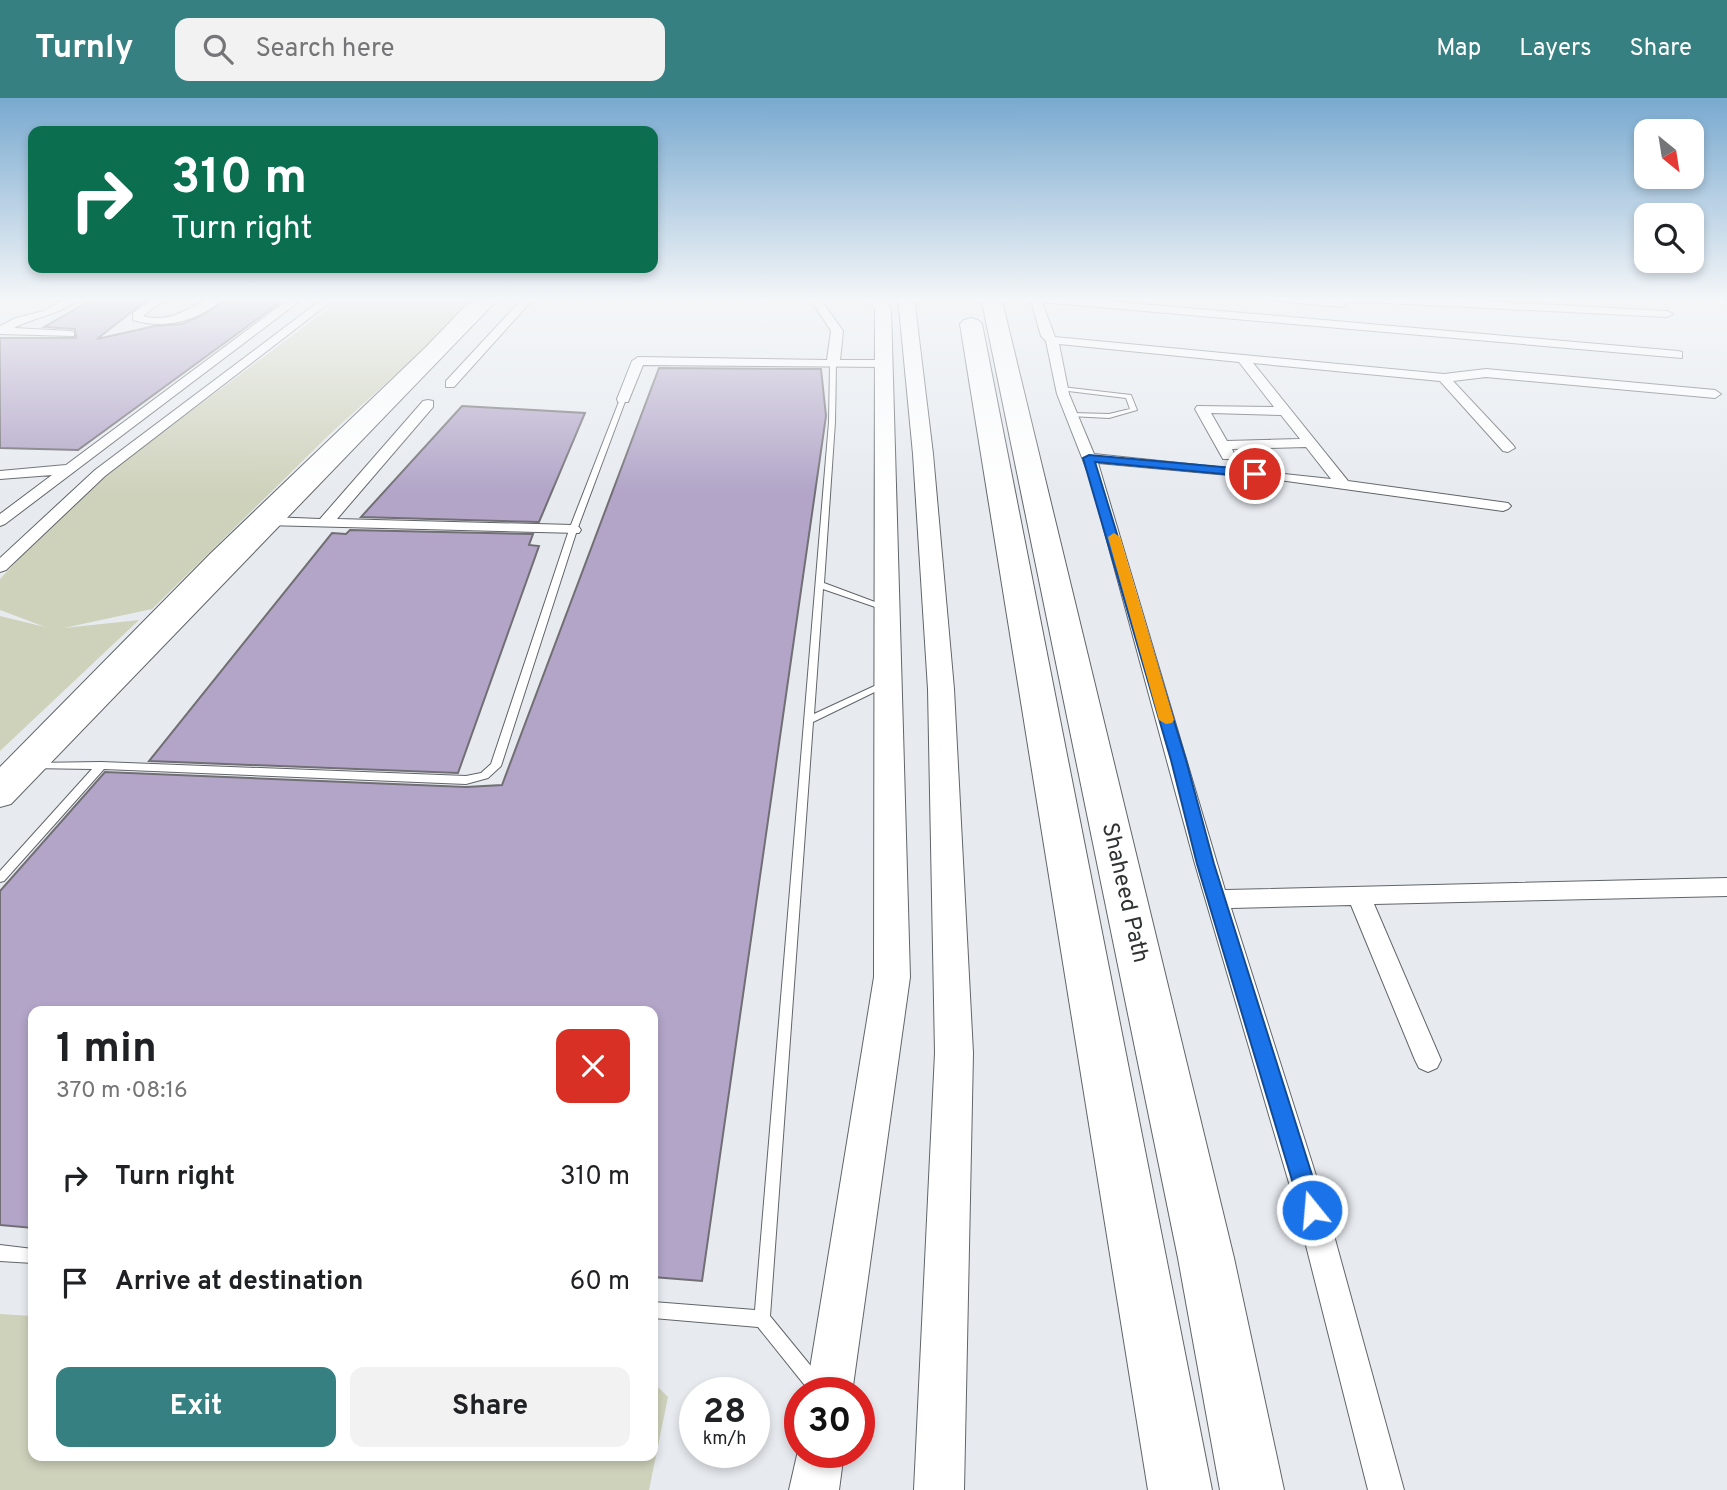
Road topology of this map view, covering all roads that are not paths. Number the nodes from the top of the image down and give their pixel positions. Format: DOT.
graph roads {
  1 [pos="213,362"];
  2 [pos="248,362"];
  3 [pos="252,362"];
  4 [pos="418,362"];
  5 [pos="428,362"];
  6 [pos="470,362"];
  7 [pos="638,362"];
  8 [pos="732,362"];
  9 [pos="913,362"];
  10 [pos="980,362"];
  11 [pos="1006,362"];
  12 [pos="1056,362"];
  13 [pos="1245,362"];
  14 [pos="1282,362"];
  15 [pos="833,363"];
  16 [pos="884,363"];
  17 [pos="1444,378"];
  18 [pos="450,384"];
  19 [pos="1062,389"];
  20 [pos="1715,394"];
  21 [pos="623,399"];
  22 [pos="428,404"];
  23 [pos="1285,411"];
  24 [pos="1072,415"];
  25 [pos="1310,443"];
  26 [pos="1223,445"];
  27 [pos="1508,448"];
  28 [pos="1089,458"];
  29 [pos="71,469"];
  30 [pos="1235,472"];
  31 [pos="0,475"];
  32 [pos="1343,484"];
  33 [pos="1503,506"];
  34 [pos="0,521"];
  35 [pos="270,522"];
  36 [pos="325,523"];
  37 [pos="573,530"];
  38 [pos="0,561"];
  39 [pos="0,567"];
  40 [pos="820,585"];
  41 [pos="887,608"];
  42 [pos="888,683"];
  43 [pos="809,720"];
  44 [pos="101,765"];
  45 [pos="30,766"];
  46 [pos="0,779"];
  47 [pos="0,797"];
  48 [pos="0,878"];
  49 [pos="1727,887"];
  50 [pos="1360,895"];
  51 [pos="1219,899"];
  52 [pos="1428,1060"];
  53 [pos="0,1253"];
  54 [pos="28,1256"];
  55 [pos="658,1310"];
  56 [pos="762,1319"];
  57 [pos="809,1377"];
  58 [pos="831,1377"];
  59 [pos="817,1468"];
  60 [pos="814,1490"];
  61 [pos="939,1490"];
  62 [pos="1180,1490"];
  63 [pos="1252,1490"];
  64 [pos="1386,1490"];
  1 -- 29 [label="street"];
  2 -- 39 [label="street"];
  3 -- 38 [label="street"];
  4 -- 46 [label="street"];
  5 -- 35 [label="street"];
  6 -- 18 [label="street"];
  7 -- 21 [label="street"];
  8 -- 15 [label="street"];
  9 -- 61 [label="street"];
  10 -- 62 [label="highway, Shaheed Path"];
  11 -- 63 [label="highway, Shaheed Path"];
  12 -- 19 [label="street"];
  13 -- 23 [label="street"];
  14 -- 17 [label="street"];
  15 -- 16 [label="street"];
  15 -- 40 [label="lane"];
  16 -- 41 [label="street"];
  17 -- 20 [label="street"];
  17 -- 27 [label="street"];
  19 -- 24 [label="street"];
  19 -- 24 [label="lane"];
  21 -- 37 [label="lane"];
  22 -- 36 [label="street"];
  23 -- 25 [label="street"];
  23 -- 26 [label="street"];
  24 -- 28 [label="street"];
  25 -- 26 [label="street"];
  25 -- 32 [label="street"];
  26 -- 30 [label="street"];
  28 -- 30 [label="street"];
  28 -- 51 [label="street"];
  29 -- 31 [label="street"];
  29 -- 34 [label="street"];
  30 -- 32 [label="street"];
  32 -- 33 [label="street"];
  35 -- 36 [label="street"];
  35 -- 45 [label="street"];
  36 -- 37 [label="street"];
  37 -- 44 [label="lane"];
  40 -- 41 [label="lane"];
  40 -- 43 [label="lane"];
  41 -- 42 [label="street"];
  42 -- 43 [label="lane"];
  42 -- 58 [label="street"];
  43 -- 56 [label="lane"];
  44 -- 45 [label="lane"];
  44 -- 48 [label="lane"];
  45 -- 47 [label="street"];
  49 -- 50 [label="street"];
  50 -- 51 [label="street"];
  50 -- 52 [label="street"];
  51 -- 64 [label="street"];
  53 -- 54 [label="lane"];
  55 -- 56 [label="lane"];
  56 -- 57 [label="lane"];
  59 -- 60 [label="street"];
}
